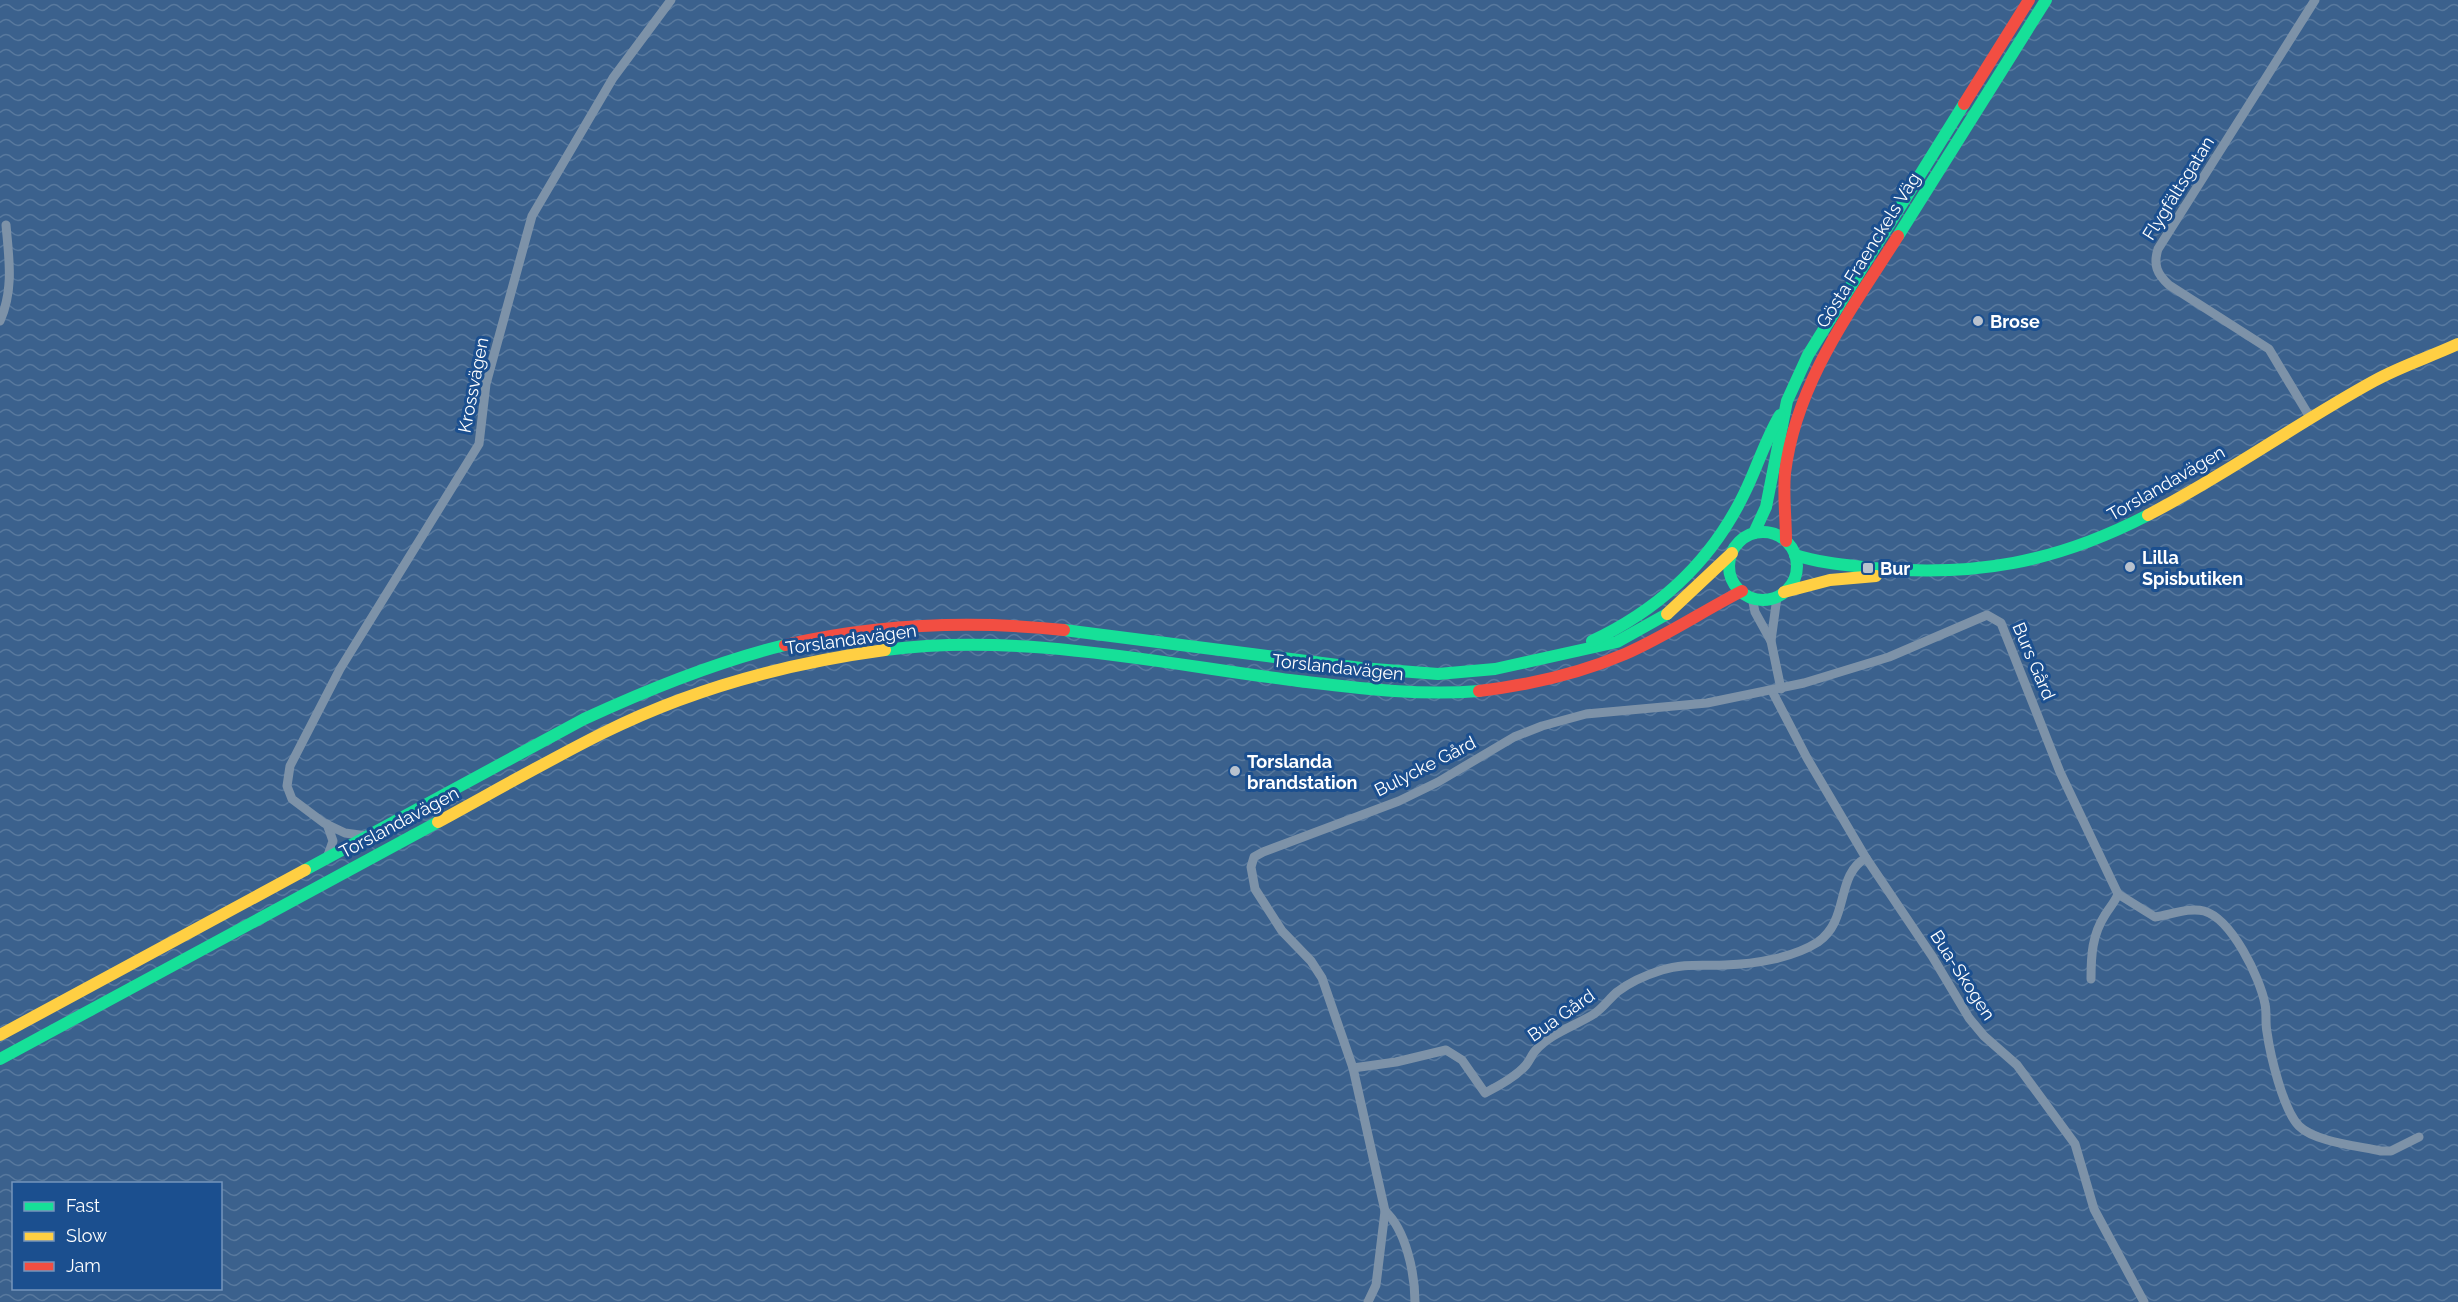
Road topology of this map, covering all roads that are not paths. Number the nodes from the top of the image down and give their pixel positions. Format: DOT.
graph roads {
  1 [pos="671,0"];
  2 [pos="2029,0"];
  3 [pos="2046,0"];
  4 [pos="2315,0"];
  5 [pos="6,225"];
  6 [pos="0,321"];
  7 [pos="2458,335"];
  8 [pos="2458,344"];
  9 [pos="2422,357"];
  10 [pos="1785,407"];
  11 [pos="2311,419"];
  12 [pos="1729,523"];
  13 [pos="1754,533"];
  14 [pos="1786,541"];
  15 [pos="1732,553"];
  16 [pos="1796,555"];
  17 [pos="1904,572"];
  18 [pos="1747,594"];
  19 [pos="1780,594"];
  20 [pos="1771,641"];
  21 [pos="1569,653"];
  22 [pos="1776,690"];
  23 [pos="327,824"];
  24 [pos="370,836"];
  25 [pos="1866,858"];
  26 [pos="326,859"];
  27 [pos="2118,894"];
  28 [pos="2091,979"];
  29 [pos="0,1035"];
  30 [pos="0,1059"];
  31 [pos="1353,1068"];
  32 [pos="2418,1137"];
  33 [pos="1385,1210"];
  34 [pos="1368,1302"];
  35 [pos="1415,1302"];
  36 [pos="2144,1302"];
  1 -- 23 [label="street, Krossvägen"];
  2 -- 10 [label="main road, Gösta Fraenckels Väg"];
  3 -- 14 [label="main road, Gösta Fraenckels Väg"];
  4 -- 11 [label="street, Flygfältsgatan"];
  5 -- 6 [label="street"];
  7 -- 9 [label="main road, Torslandavägen"];
  8 -- 9 [label="main road, Torslandavägen"];
  9 -- 11 [label="main road, Torslandavägen"];
  10 -- 12 [label="main road, Gösta Fraenckels Väg"];
  10 -- 13 [label="main road, Gösta Fraenckels Väg"];
  11 -- 17 [label="main road, Torslandavägen"];
  12 -- 21 [label="main road, Torslandavägen"];
  13 -- 14 [label="main road"];
  13 -- 15 [label="main road, Torslandavägen"];
  14 -- 16 [label="main road"];
  15 -- 18 [label="main road"];
  15 -- 21 [label="main road, Torslandavägen"];
  16 -- 17 [label="main road, Torslandavägen"];
  16 -- 19 [label="main road"];
  17 -- 19 [label="main road, Torslandavägen"];
  18 -- 19 [label="main road, Torslandavägen"];
  18 -- 20 [label="street"];
  18 -- 30 [label="main road, Torslandavägen"];
  19 -- 20 [label="street"];
  20 -- 22 [label="street"];
  21 -- 24 [label="main road, Torslandavägen"];
  22 -- 25 [label="street, Bua-Skogen"];
  22 -- 27 [label="street, Burs Gård"];
  22 -- 31 [label="street, Bulycke Gård"];
  23 -- 24 [label="street, Krossvägen"];
  23 -- 26 [label="street"];
  24 -- 26 [label="main road, Torslandavägen"];
  25 -- 31 [label="street, Bua Gård"];
  25 -- 36 [label="street, Bua-Skogen"];
  26 -- 29 [label="main road, Torslandavägen"];
  27 -- 28 [label="street"];
  27 -- 32 [label="street"];
  31 -- 33 [label="street, Bulycke Gård"];
  33 -- 34 [label="street, Bulycke Gård"];
  33 -- 35 [label="street, Bulycke Gård"];
}
